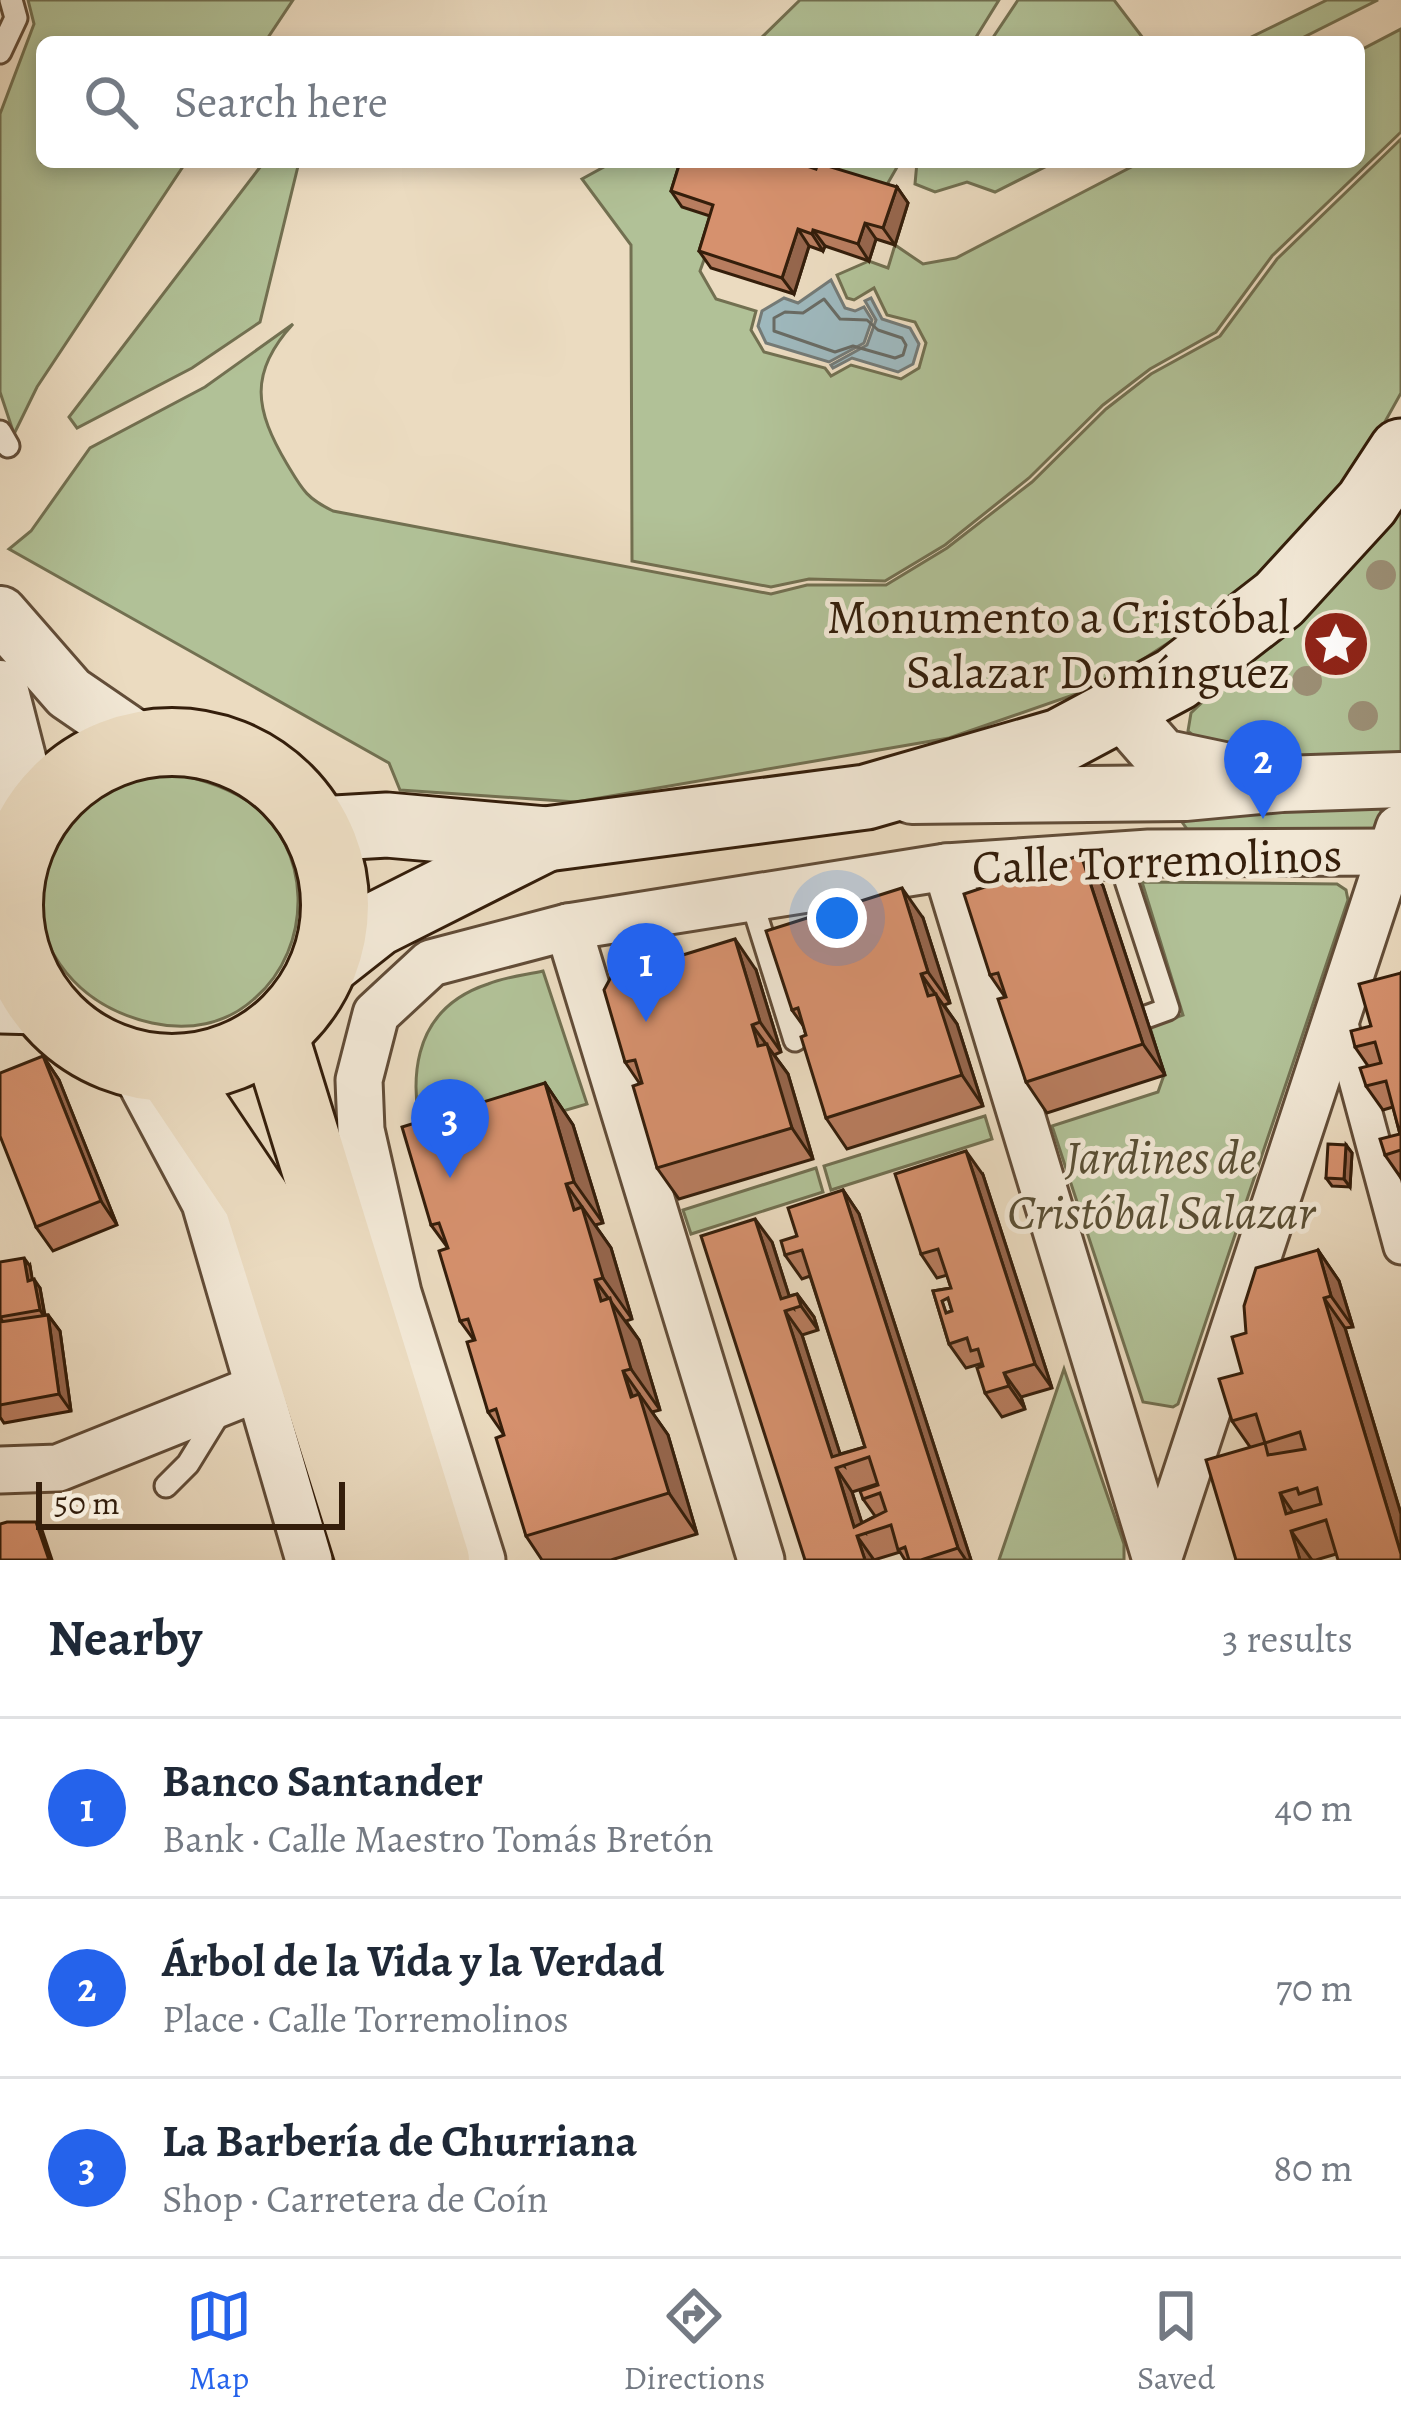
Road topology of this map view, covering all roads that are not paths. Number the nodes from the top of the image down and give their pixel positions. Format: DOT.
graph roads {
  1 [pos="11,0"];
  2 [pos="0,52"];
  3 [pos="1401,451"];
  4 [pos="0,614"];
  5 [pos="0,688"];
  6 [pos="1120,709"];
  7 [pos="142,743"];
  8 [pos="1401,780"];
  9 [pos="1282,784"];
  10 [pos="866,796"];
  11 [pos="318,829"];
  12 [pos="546,838"];
  13 [pos="1397,842"];
  14 [pos="1118,856"];
  15 [pos="13,859"];
  16 [pos="946,867"];
  17 [pos="751,899"];
  18 [pos="568,927"];
  19 [pos="325,965"];
  20 [pos="20,1001"];
  21 [pos="1337,1011"];
  22 [pos="1146,1017"];
  23 [pos="274,1034"];
  24 [pos="795,1040"];
  25 [pos="150,1066"];
  26 [pos="308,1144"];
  27 [pos="386,1241"];
  28 [pos="1401,1247"];
  29 [pos="244,1393"];
  30 [pos="0,1470"];
  31 [pos="166,1486"];
  32 [pos="309,1560"];
  33 [pos="370,1560"];
  34 [pos="436,1560"];
  35 [pos="482,1560"];
  36 [pos="760,1560"];
  37 [pos="1157,1560"];
  1 -- 2 [label="lane"];
  3 -- 6 [label="main road"];
  4 -- 7 [label="street"];
  5 -- 15 [label="street"];
  6 -- 9 [label="street"];
  6 -- 10 [label="main road"];
  7 -- 11 [label="main road"];
  7 -- 15 [label="main road"];
  8 -- 9 [label="street, Calle Torremolinos"];
  9 -- 10 [label="street, Calle Torremolinos"];
  10 -- 12 [label="main road, Calle Torremolinos"];
  11 -- 12 [label="main road, Calle Torremolinos"];
  11 -- 19 [label="main road"];
  12 -- 19 [label="main road, Calle Torremolinos"];
  13 -- 14 [label="street, Calle Torremolinos"];
  13 -- 21 [label="street"];
  14 -- 16 [label="street, Calle Torremolinos"];
  14 -- 22 [label="lane"];
  15 -- 20 [label="main road"];
  16 -- 17 [label="street, Calle Torremolinos"];
  16 -- 37 [label="street"];
  17 -- 18 [label="street, Calle Torremolinos"];
  17 -- 24 [label="lane"];
  18 -- 27 [label="street, Calle Torremolinos"];
  18 -- 36 [label="street"];
  19 -- 23 [label="main road"];
  20 -- 25 [label="main road"];
  21 -- 28 [label="street"];
  21 -- 37 [label="street"];
  23 -- 25 [label="main road"];
  23 -- 26 [label="main road"];
  25 -- 29 [label="street"];
  25 -- 33 [label="main road"];
  26 -- 27 [label="street"];
  26 -- 34 [label="main road"];
  27 -- 35 [label="street"];
  29 -- 30 [label="street"];
  29 -- 31 [label="lane"];
  29 -- 32 [label="street"];
}
